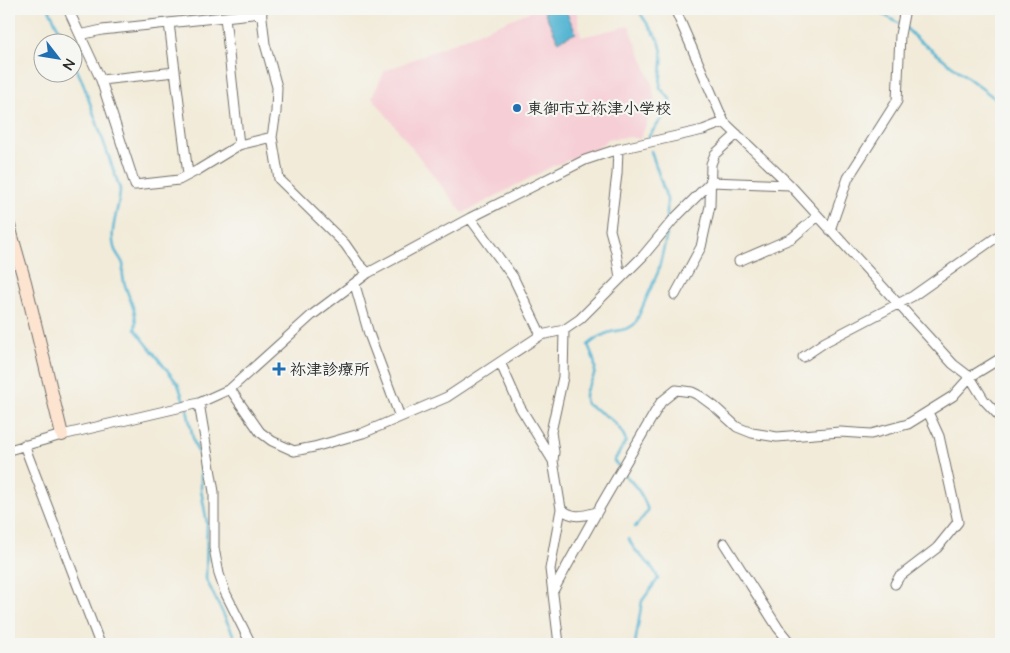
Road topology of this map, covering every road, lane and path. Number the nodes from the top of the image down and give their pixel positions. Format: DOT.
graph roads {
  1 [pos="68,9"];
  2 [pos="676,9"];
  3 [pos="905,9"];
  4 [pos="262,11"];
  5 [pos="225,17"];
  6 [pos="169,23"];
  7 [pos="79,32"];
  8 [pos="82,35"];
  9 [pos="82,39"];
  10 [pos="175,72"];
  11 [pos="101,80"];
  12 [pos="724,122"];
  13 [pos="737,134"];
  14 [pos="272,137"];
  15 [pos="239,145"];
  16 [pos="618,149"];
  17 [pos="188,174"];
  18 [pos="711,182"];
  19 [pos="790,185"];
  20 [pos="818,216"];
  21 [pos="470,218"];
  22 [pos="9,226"];
  23 [pos="830,230"];
  24 [pos="1001,234"];
  25 [pos="739,261"];
  26 [pos="368,273"];
  27 [pos="620,278"];
  28 [pos="354,285"];
  29 [pos="675,295"];
  30 [pos="899,304"];
  31 [pos="564,330"];
  32 [pos="541,335"];
  33 [pos="803,357"];
  34 [pos="1001,358"];
  35 [pos="500,362"];
  36 [pos="970,377"];
  37 [pos="230,389"];
  38 [pos="199,403"];
  39 [pos="928,412"];
  40 [pos="400,418"];
  41 [pos="1001,418"];
  42 [pos="62,435"];
  43 [pos="24,445"];
  44 [pos="9,450"];
  45 [pos="553,461"];
  46 [pos="561,509"];
  47 [pos="596,512"];
  48 [pos="724,543"];
  49 [pos="895,584"];
  50 [pos="553,592"];
  51 [pos="100,644"];
  52 [pos="251,644"];
  53 [pos="559,644"];
  54 [pos="791,644"];
  1 -- 7 [label="street"];
  2 -- 12 [label="street"];
  3 -- 23 [label="street"];
  4 -- 5 [label="street"];
  4 -- 14 [label="street"];
  5 -- 6 [label="street"];
  5 -- 15 [label="street"];
  6 -- 8 [label="street"];
  6 -- 10 [label="street"];
  9 -- 11 [label="street"];
  10 -- 11 [label="street"];
  10 -- 17 [label="street"];
  11 -- 17 [label="street"];
  12 -- 13 [label="street"];
  12 -- 16 [label="street"];
  13 -- 18 [label="street"];
  13 -- 19 [label="street"];
  14 -- 15 [label="street"];
  14 -- 26 [label="street"];
  15 -- 17 [label="street"];
  16 -- 21 [label="street"];
  16 -- 27 [label="street"];
  18 -- 19 [label="street"];
  18 -- 27 [label="street"];
  18 -- 29 [label="street"];
  19 -- 20 [label="street"];
  20 -- 23 [label="street"];
  20 -- 25 [label="street"];
  21 -- 26 [label="street"];
  21 -- 32 [label="street"];
  22 -- 42 [label="street"];
  23 -- 30 [label="street"];
  24 -- 30 [label="street"];
  26 -- 28 [label="street"];
  27 -- 31 [label="street"];
  28 -- 37 [label="street"];
  28 -- 40 [label="street"];
  30 -- 33 [label="street"];
  30 -- 36 [label="street"];
  31 -- 32 [label="street"];
  31 -- 45 [label="street"];
  32 -- 35 [label="street"];
  34 -- 36 [label="street"];
  35 -- 40 [label="street"];
  35 -- 45 [label="street"];
  36 -- 39 [label="street"];
  36 -- 41 [label="street"];
  37 -- 38 [label="street"];
  37 -- 40 [label="street"];
  38 -- 42 [label="street"];
  38 -- 52 [label="street"];
  39 -- 47 [label="street"];
  39 -- 49 [label="street"];
  42 -- 43 [label="street"];
  43 -- 44 [label="street"];
  43 -- 51 [label="street"];
  45 -- 46 [label="street"];
  46 -- 47 [label="street"];
  46 -- 50 [label="street"];
  47 -- 50 [label="street"];
  48 -- 54 [label="street"];
  50 -- 53 [label="street"];
}
